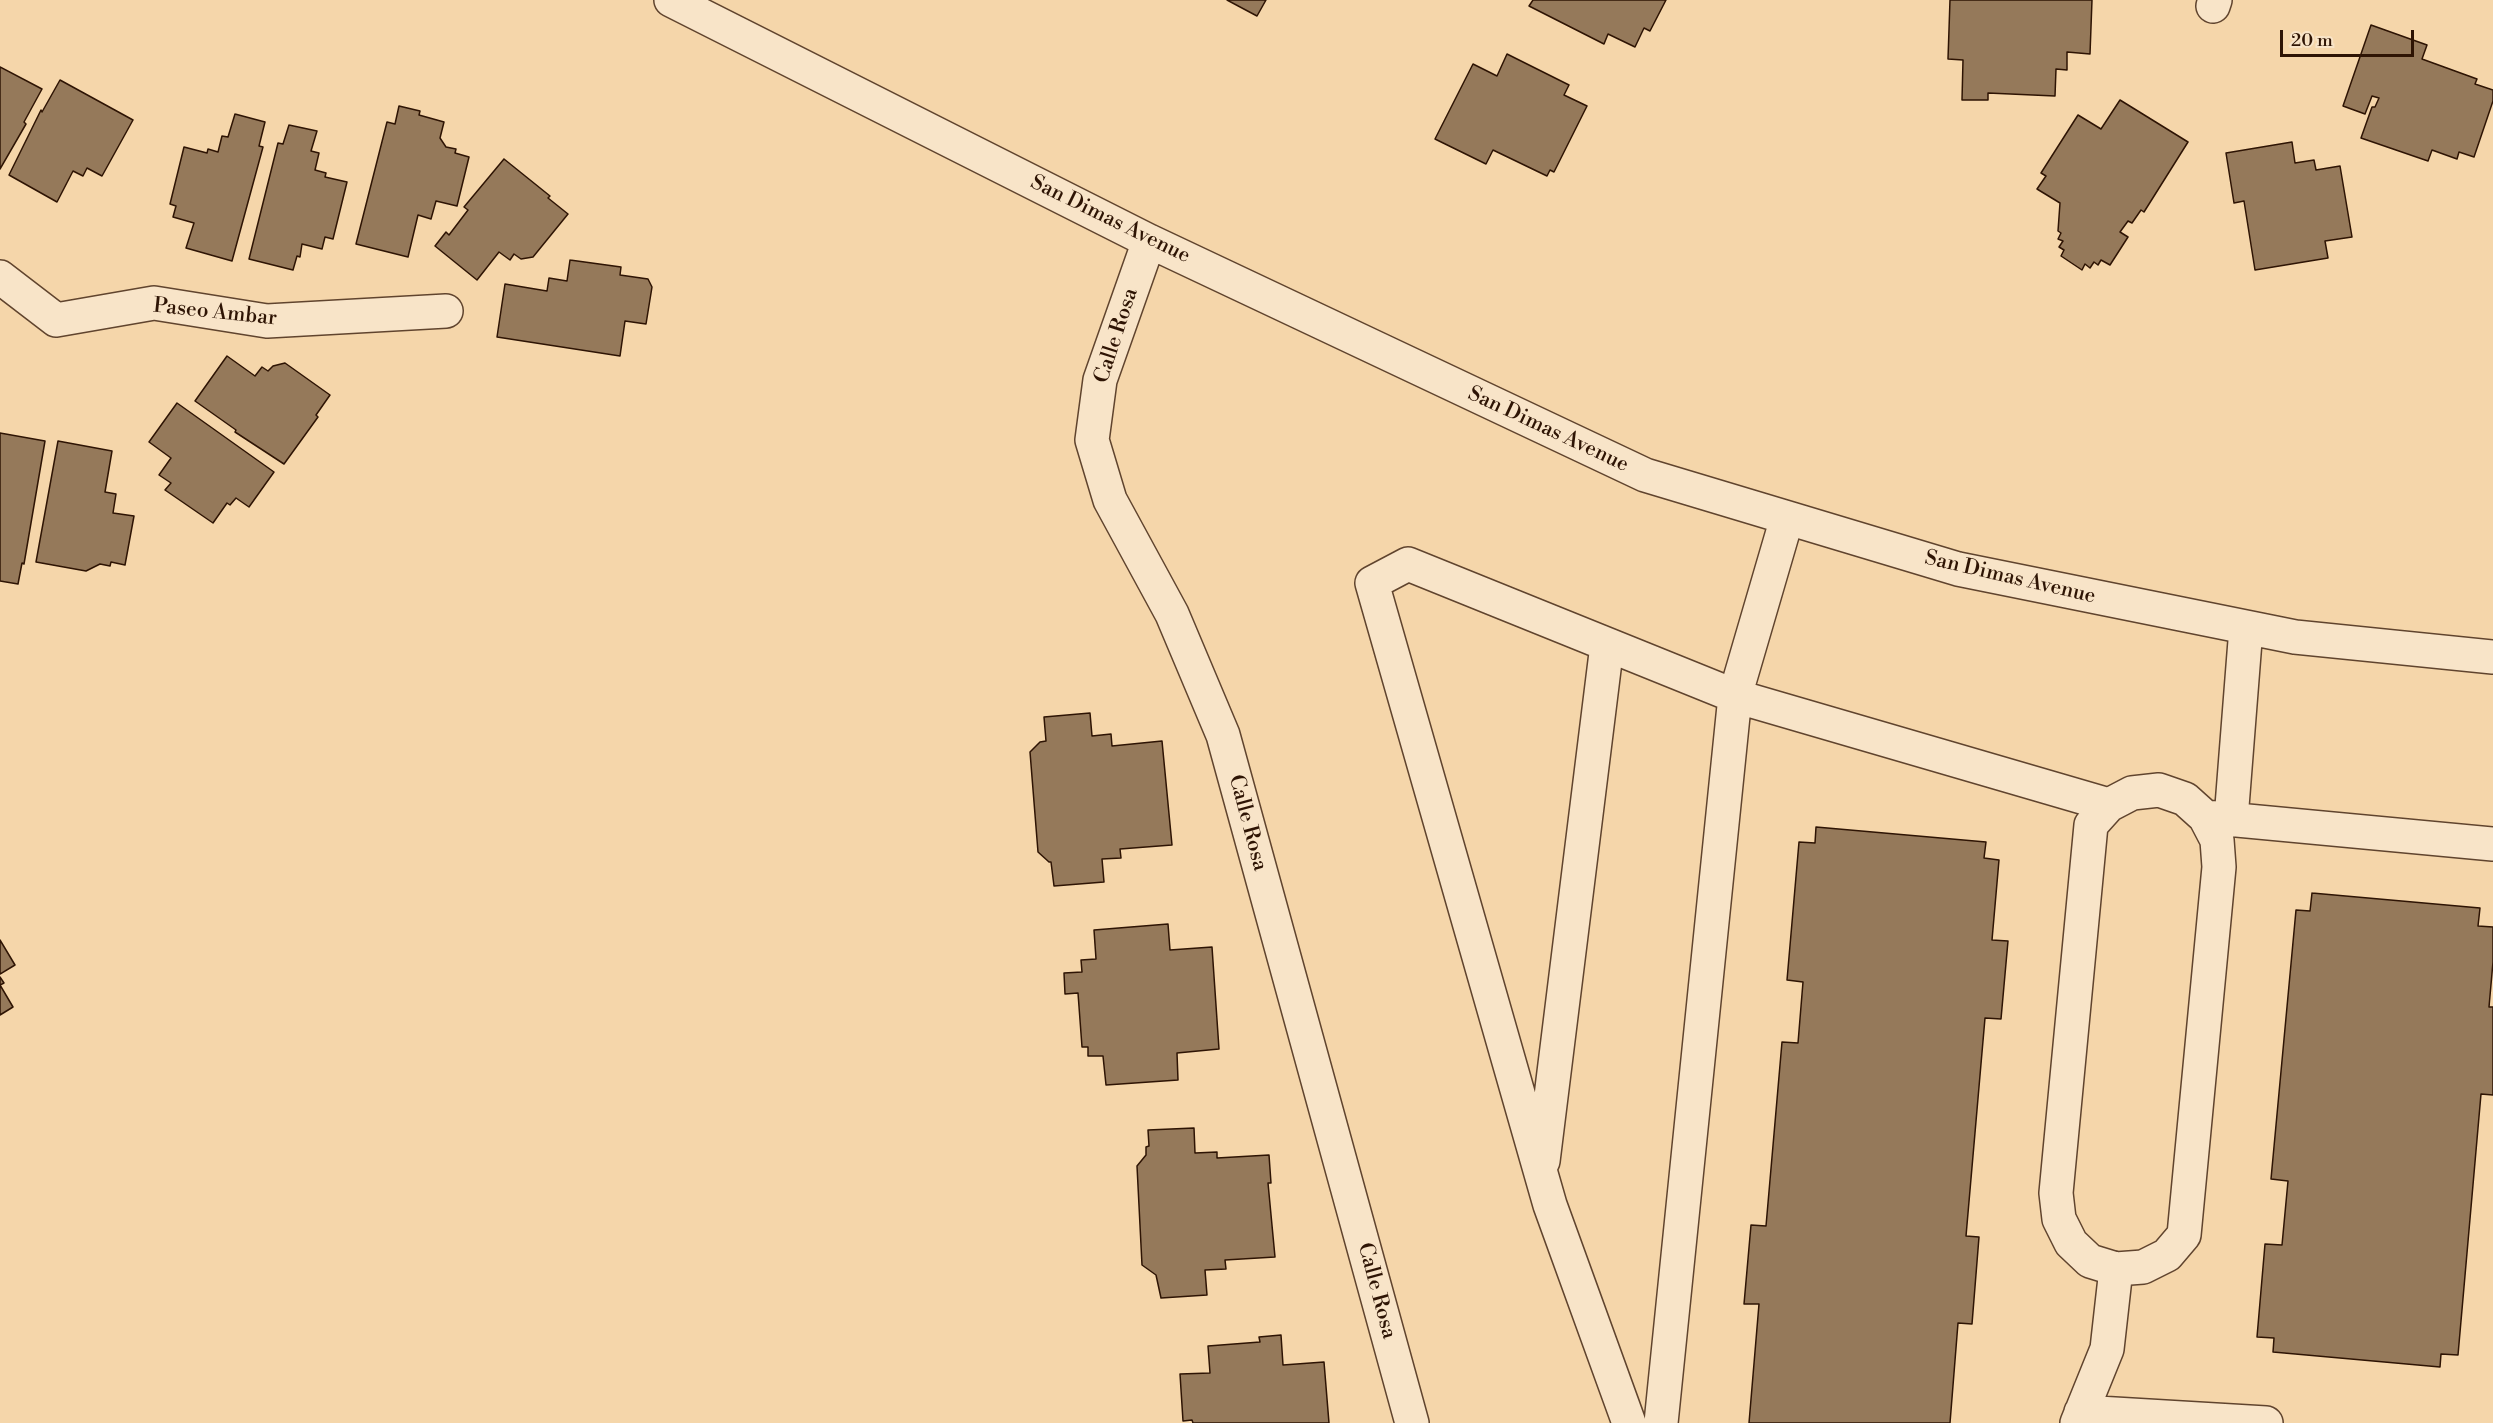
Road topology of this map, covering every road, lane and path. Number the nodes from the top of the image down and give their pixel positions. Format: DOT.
graph roads {
  1 [pos="676,1"];
  2 [pos="1149,241"];
  3 [pos="0,277"];
  4 [pos="446,311"];
  5 [pos="1787,518"];
  6 [pos="2246,628"];
  7 [pos="1606,645"];
  8 [pos="2493,657"];
  9 [pos="1735,696"];
  10 [pos="2109,805"];
  11 [pos="2218,818"];
  12 [pos="2493,844"];
  13 [pos="1542,1175"];
  14 [pos="2116,1269"];
  15 [pos="2079,1418"];
  16 [pos="1412,1423"];
  17 [pos="1629,1423"];
  18 [pos="1661,1423"];
  19 [pos="2266,1423"];
  1 -- 2 [label="street, San Dimas Avenue"];
  2 -- 5 [label="street, San Dimas Avenue"];
  2 -- 16 [label="street, Calle Rosa"];
  3 -- 4 [label="street, Paseo Ambar"];
  5 -- 6 [label="street, San Dimas Avenue"];
  5 -- 9 [label="street"];
  6 -- 8 [label="street, San Dimas Avenue"];
  6 -- 11 [label="street"];
  7 -- 9 [label="street"];
  7 -- 13 [label="street"];
  7 -- 13 [label="street"];
  9 -- 10 [label="street"];
  9 -- 18 [label="street"];
  10 -- 11 [label="street"];
  10 -- 14 [label="street"];
  11 -- 12 [label="street"];
  11 -- 14 [label="street"];
  13 -- 17 [label="street"];
  14 -- 15 [label="street"];
  15 -- 19 [label="street"];
}
